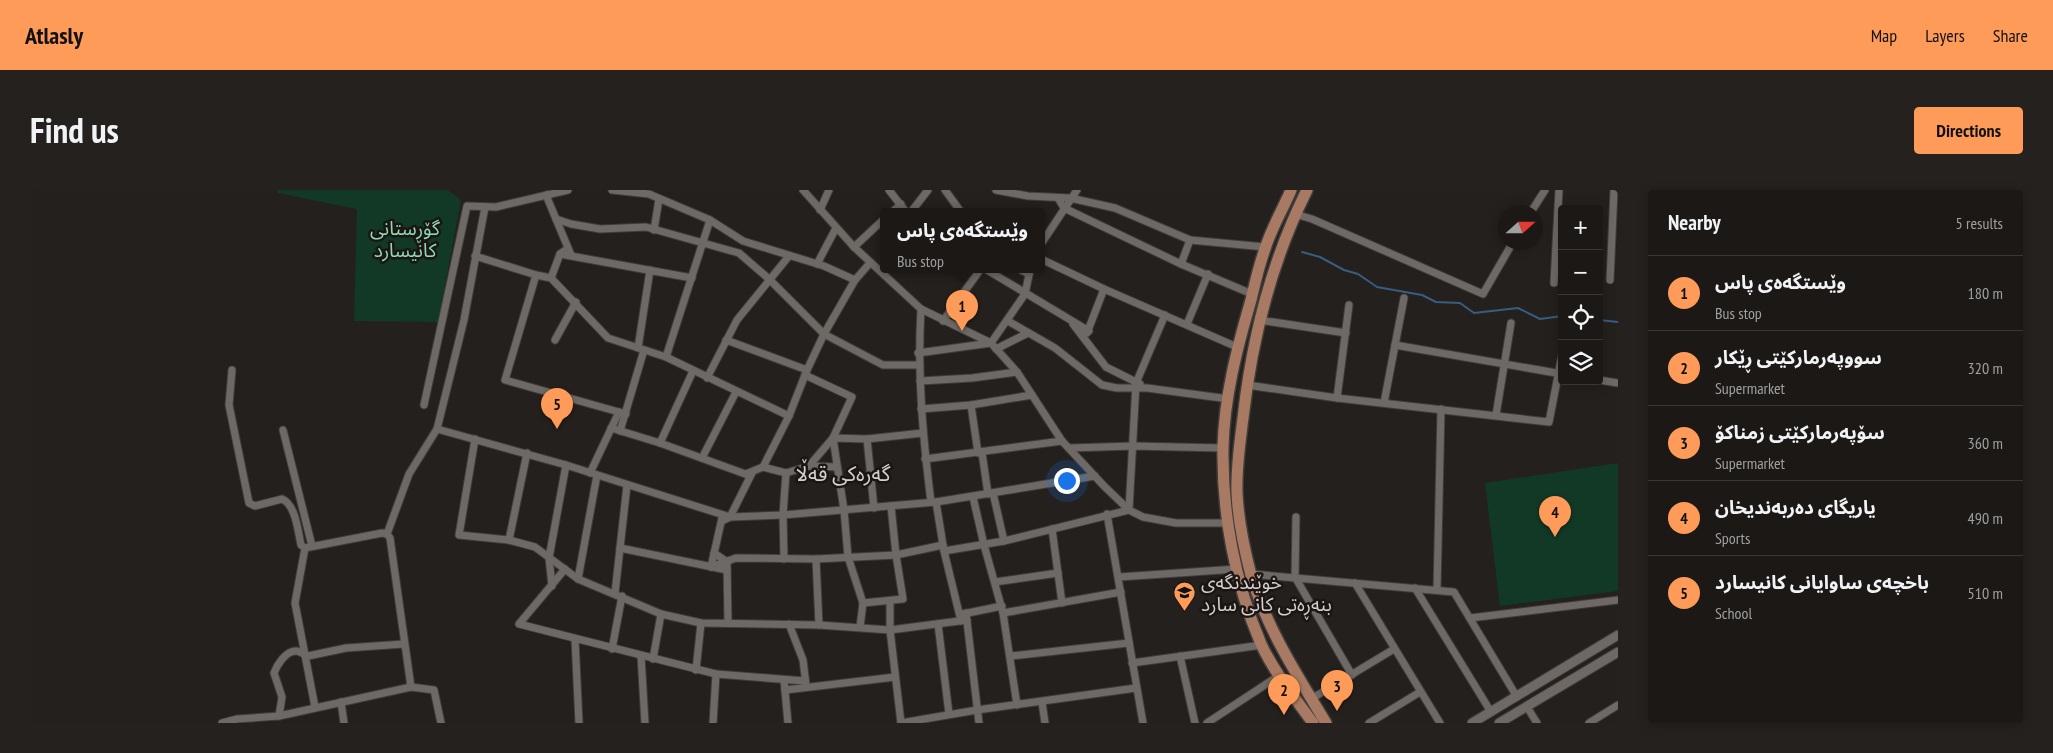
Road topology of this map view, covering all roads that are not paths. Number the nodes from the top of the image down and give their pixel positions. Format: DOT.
graph roads {
  1 [pos="568,190"];
  2 [pos="612,190"];
  3 [pos="803,190"];
  4 [pos="829,190"];
  5 [pos="889,190"];
  6 [pos="928,190"];
  7 [pos="945,190"];
  8 [pos="996,190"];
  9 [pos="1077,190"];
  10 [pos="1291,190"];
  11 [pos="1307,190"];
  12 [pos="1545,190"];
  13 [pos="1560,190"];
  14 [pos="1614,190"];
  15 [pos="546,195"];
  16 [pos="1058,198"];
  17 [pos="1070,198"];
  18 [pos="659,199"];
  19 [pos="901,204"];
  20 [pos="1535,205"];
  21 [pos="485,206"];
  22 [pos="896,208"];
  23 [pos="904,208"];
  24 [pos="914,208"];
  25 [pos="958,208"];
  26 [pos="1064,208"];
  27 [pos="820,210"];
  28 [pos="1295,214"];
  29 [pos="556,219"];
  30 [pos="710,220"];
  31 [pos="880,223"];
  32 [pos="836,228"];
  33 [pos="654,230"];
  34 [pos="1045,238"];
  35 [pos="1190,240"];
  36 [pos="743,241"];
  37 [pos="704,243"];
  38 [pos="568,247"];
  39 [pos="1265,247"];
  40 [pos="854,248"];
  41 [pos="1509,250"];
  42 [pos="739,253"];
  43 [pos="560,254"];
  44 [pos="571,255"];
  45 [pos="475,256"];
  46 [pos="789,256"];
  47 [pos="1045,261"];
  48 [pos="870,263"];
  49 [pos="818,264"];
  50 [pos="1181,264"];
  51 [pos="880,268"];
  52 [pos="650,270"];
  53 [pos="886,273"];
  54 [pos="978,273"];
  55 [pos="992,273"];
  56 [pos="1030,273"];
  57 [pos="1208,274"];
  58 [pos="536,276"];
  59 [pos="552,278"];
  60 [pos="692,278"];
  61 [pos="769,279"];
  62 [pos="855,280"];
  63 [pos="1610,280"];
  64 [pos="1554,283"];
  65 [pos="1104,289"];
  66 [pos="1025,294"];
  67 [pos="1404,298"];
  68 [pos="1251,299"];
  69 [pos="576,302"];
  70 [pos="1349,305"];
  71 [pos="921,309"];
  72 [pos="1165,315"];
  73 [pos="1070,320"];
  74 [pos="1260,320"];
  75 [pos="943,321"];
  76 [pos="1008,321"];
  77 [pos="1511,323"];
  78 [pos="1186,324"];
  79 [pos="1244,324"];
  80 [pos="1089,330"];
  81 [pos="1346,332"];
  82 [pos="1028,333"];
  83 [pos="824,334"];
  84 [pos="1085,339"];
  85 [pos="555,340"];
  86 [pos="726,340"];
  87 [pos="1395,345"];
  88 [pos="993,346"];
  89 [pos="1237,347"];
  90 [pos="641,349"];
  91 [pos="918,352"];
  92 [pos="666,357"];
  93 [pos="1504,364"];
  94 [pos="918,365"];
  95 [pos="232,370"];
  96 [pos="694,370"];
  97 [pos="806,372"];
  98 [pos="1017,372"];
  99 [pos="1558,374"];
  100 [pos="707,378"];
  101 [pos="920,381"];
  102 [pos="1603,381"];
  103 [pos="1558,383"];
  104 [pos="1618,383"];
  105 [pos="1136,385"];
  106 [pos="1247,385"];
  107 [pos="736,392"];
  108 [pos="1032,395"];
  109 [pos="1337,398"];
  110 [pos="1228,399"];
  111 [pos="1384,404"];
  112 [pos="424,405"];
  113 [pos="971,405"];
  114 [pos="922,409"];
  115 [pos="1441,409"];
  116 [pos="622,413"];
  117 [pos="1496,415"];
  118 [pos="789,416"];
  119 [pos="611,428"];
  120 [pos="437,429"];
  121 [pos="283,430"];
  122 [pos="620,432"];
  123 [pos="923,433"];
  124 [pos="833,438"];
  125 [pos="866,438"];
  126 [pos="475,439"];
  127 [pos="1062,441"];
  128 [pos="660,442"];
  129 [pos="1133,446"];
  130 [pos="1068,448"];
  131 [pos="1223,448"];
  132 [pos="526,453"];
  133 [pos="980,453"];
  134 [pos="702,458"];
  135 [pos="925,459"];
  136 [pos="566,464"];
  137 [pos="763,466"];
  138 [pos="809,466"];
  139 [pos="837,467"];
  140 [pos="750,473"];
  141 [pos="786,473"];
  142 [pos="594,474"];
  143 [pos="1095,476"];
  144 [pos="627,485"];
  145 [pos="990,493"];
  146 [pos="973,496"];
  147 [pos="934,502"];
  148 [pos="892,506"];
  149 [pos="874,508"];
  150 [pos="844,510"];
  151 [pos="1129,510"];
  152 [pos="1107,514"];
  153 [pos="783,515"];
  154 [pos="1296,517"];
  155 [pos="725,518"];
  156 [pos="1227,523"];
  157 [pos="1052,529"];
  158 [pos="387,534"];
  159 [pos="509,540"];
  160 [pos="1004,541"];
  161 [pos="984,545"];
  162 [pos="308,547"];
  163 [pos="620,548"];
  164 [pos="944,548"];
  165 [pos="714,553"];
  166 [pos="896,555"];
  167 [pos="848,557"];
  168 [pos="549,558"];
  169 [pos="784,559"];
  170 [pos="816,559"];
  171 [pos="727,562"];
  172 [pos="711,567"];
  173 [pos="565,569"];
  174 [pos="1237,569"];
  175 [pos="727,570"];
  176 [pos="1058,573"];
  177 [pos="1251,574"];
  178 [pos="1119,577"];
  179 [pos="1295,577"];
  180 [pos="578,579"];
  181 [pos="995,582"];
  182 [pos="1355,583"];
  183 [pos="552,586"];
  184 [pos="1415,588"];
  185 [pos="1438,590"];
  186 [pos="1122,592"];
  187 [pos="618,595"];
  188 [pos="890,600"];
  189 [pos="1618,600"];
  190 [pos="1062,602"];
  191 [pos="864,603"];
  192 [pos="1003,610"];
  193 [pos="661,614"];
  194 [pos="961,618"];
  195 [pos="1470,618"];
  196 [pos="701,623"];
  197 [pos="728,624"];
  198 [pos="789,624"];
  199 [pos="938,624"];
  200 [pos="819,625"];
  201 [pos="860,627"];
  202 [pos="890,630"];
  203 [pos="1618,635"];
  204 [pos="575,639"];
  205 [pos="1129,643"];
  206 [pos="404,644"];
  207 [pos="1262,645"];
  208 [pos="612,649"];
  209 [pos="1394,649"];
  210 [pos="304,654"];
  211 [pos="1617,655"];
  212 [pos="641,656"];
  213 [pos="1011,656"];
  214 [pos="1180,656"];
  215 [pos="653,659"];
  216 [pos="1132,663"];
  217 [pos="1563,669"];
  218 [pos="696,670"];
  219 [pos="1294,673"];
  220 [pos="716,674"];
  221 [pos="1352,675"];
  222 [pos="895,677"];
  223 [pos="1281,677"];
  224 [pos="784,680"];
  225 [pos="797,680"];
  226 [pos="1570,680"];
  227 [pos="805,681"];
  228 [pos="411,687"];
  229 [pos="1136,688"];
  230 [pos="785,690"];
  231 [pos="1420,692"];
  232 [pos="1517,696"];
  233 [pos="1311,700"];
  234 [pos="341,702"];
  235 [pos="1042,702"];
  236 [pos="1017,705"];
  237 [pos="1618,705"];
  238 [pos="1527,706"];
  239 [pos="315,708"];
  240 [pos="977,710"];
  241 [pos="1491,712"];
  242 [pos="949,714"];
  243 [pos="279,716"];
  244 [pos="248,721"];
  245 [pos="222,723"];
  246 [pos="344,723"];
  247 [pos="441,723"];
  248 [pos="579,723"];
  249 [pos="645,723"];
  250 [pos="713,723"];
  251 [pos="788,723"];
  252 [pos="901,723"];
  253 [pos="979,723"];
  254 [pos="1045,723"];
  255 [pos="1143,723"];
  256 [pos="1195,723"];
  257 [pos="1208,723"];
  258 [pos="1312,723"];
  259 [pos="1326,723"];
  260 [pos="1369,723"];
  261 [pos="1440,723"];
  262 [pos="1472,723"];
  263 [pos="1499,723"];
  264 [pos="1537,723"];
  265 [pos="1589,723"];
  1 -- 15 [label="street"];
  2 -- 18 [label="street"];
  3 -- 27 [label="street"];
  4 -- 27 [label="street"];
  5 -- 19 [label="street"];
  6 -- 24 [label="street"];
  7 -- 25 [label="street"];
  8 -- 16 [label="street"];
  9 -- 17 [label="street"];
  10 -- 39 [label="main road"];
  11 -- 28 [label="main road"];
  12 -- 20 [label="street"];
  13 -- 64 [label="street"];
  14 -- 63 [label="street"];
  15 -- 21 [label="street"];
  15 -- 29 [label="street"];
  16 -- 17 [label="street"];
  16 -- 26 [label="street"];
  17 -- 26 [label="street"];
  17 -- 35 [label="street"];
  18 -- 30 [label="street"];
  18 -- 33 [label="street"];
  19 -- 22 [label="street"];
  19 -- 23 [label="street"];
  21 -- 45 [label="street"];
  21 -- 112 [label="street"];
  26 -- 34 [label="street"];
  26 -- 50 [label="street"];
  27 -- 32 [label="street"];
  28 -- 41 [label="street"];
  28 -- 74 [label="main road"];
  29 -- 33 [label="street"];
  29 -- 38 [label="street"];
  30 -- 36 [label="street"];
  30 -- 37 [label="street"];
  31 -- 40 [label="street"];
  32 -- 40 [label="street"];
  32 -- 49 [label="street"];
  33 -- 37 [label="street"];
  35 -- 39 [label="street"];
  35 -- 50 [label="street"];
  36 -- 42 [label="street"];
  36 -- 46 [label="street"];
  37 -- 42 [label="street"];
  37 -- 60 [label="street"];
  38 -- 43 [label="street"];
  38 -- 44 [label="street"];
  39 -- 68 [label="main road"];
  40 -- 48 [label="street"];
  42 -- 61 [label="street"];
  43 -- 44 [label="street"];
  43 -- 59 [label="street"];
  44 -- 52 [label="street"];
  45 -- 58 [label="street"];
  45 -- 120 [label="street"];
  46 -- 49 [label="street"];
  46 -- 61 [label="street"];
  47 -- 65 [label="street"];
  48 -- 51 [label="street"];
  48 -- 62 [label="street"];
  49 -- 62 [label="street"];
  50 -- 57 [label="street"];
  52 -- 60 [label="street"];
  52 -- 90 [label="street"];
  53 -- 71 [label="street"];
  54 -- 75 [label="street"];
  55 -- 66 [label="street"];
  56 -- 66 [label="street"];
  57 -- 68 [label="street"];
  57 -- 78 [label="street"];
  58 -- 59 [label="street"];
  58 -- 116 [label="street"];
  59 -- 69 [label="street"];
  60 -- 92 [label="street"];
  61 -- 83 [label="street"];
  61 -- 86 [label="street"];
  62 -- 83 [label="street"];
  65 -- 72 [label="street"];
  65 -- 80 [label="street"];
  66 -- 73 [label="street"];
  66 -- 76 [label="street"];
  67 -- 87 [label="street"];
  68 -- 74 [label="main road"];
  68 -- 79 [label="main road"];
  69 -- 85 [label="street"];
  69 -- 90 [label="street"];
  70 -- 81 [label="street"];
  71 -- 75 [label="street"];
  71 -- 91 [label="street"];
  72 -- 78 [label="street"];
  72 -- 105 [label="street"];
  73 -- 80 [label="street"];
  73 -- 84 [label="street"];
  74 -- 79 [label="main road"];
  74 -- 81 [label="street"];
  74 -- 106 [label="main road"];
  75 -- 88 [label="street"];
  76 -- 82 [label="street"];
  76 -- 88 [label="street"];
  77 -- 93 [label="street"];
  78 -- 89 [label="street"];
  79 -- 89 [label="main road"];
  80 -- 84 [label="street"];
  81 -- 109 [label="street"];
  82 -- 88 [label="street"];
  82 -- 105 [label="street"];
  83 -- 94 [label="street"];
  83 -- 97 [label="street"];
  84 -- 105 [label="street"];
  86 -- 97 [label="street"];
  86 -- 100 [label="street"];
  87 -- 93 [label="street"];
  87 -- 111 [label="street"];
  88 -- 91 [label="street"];
  88 -- 98 [label="street"];
  89 -- 110 [label="main road"];
  90 -- 92 [label="street"];
  90 -- 116 [label="street"];
  91 -- 94 [label="street"];
  92 -- 96 [label="street"];
  93 -- 99 [label="street"];
  93 -- 117 [label="street"];
  94 -- 101 [label="street"];
  95 -- 162 [label="street"];
  96 -- 100 [label="street"];
  96 -- 128 [label="street"];
  97 -- 118 [label="street"];
  97 -- 124 [label="street"];
  98 -- 101 [label="street"];
  98 -- 108 [label="street"];
  100 -- 107 [label="street"];
  101 -- 114 [label="street"];
  102 -- 104 [label="street"];
  103 -- 117 [label="street"];
  105 -- 110 [label="street"];
  105 -- 129 [label="street"];
  106 -- 109 [label="street"];
  106 -- 177 [label="main road"];
  107 -- 118 [label="street"];
  107 -- 134 [label="street"];
  108 -- 113 [label="street"];
  108 -- 127 [label="street"];
  109 -- 111 [label="street"];
  110 -- 131 [label="main road"];
  111 -- 115 [label="street"];
  113 -- 114 [label="street"];
  113 -- 133 [label="street"];
  114 -- 123 [label="street"];
  115 -- 117 [label="street"];
  115 -- 185 [label="street"];
  116 -- 119 [label="street"];
  116 -- 122 [label="street"];
  118 -- 137 [label="street"];
  119 -- 122 [label="street"];
  119 -- 142 [label="street"];
  120 -- 126 [label="street"];
  120 -- 158 [label="street"];
  121 -- 162 [label="street"];
  122 -- 128 [label="street"];
  123 -- 125 [label="street"];
  123 -- 135 [label="street"];
  124 -- 125 [label="street"];
  124 -- 138 [label="street"];
  124 -- 139 [label="street"];
  125 -- 149 [label="street"];
  126 -- 132 [label="street"];
  126 -- 159 [label="street"];
  127 -- 130 [label="street"];
  127 -- 133 [label="street"];
  128 -- 134 [label="street"];
  129 -- 130 [label="street"];
  129 -- 131 [label="street"];
  129 -- 151 [label="street"];
  130 -- 143 [label="street"];
  131 -- 156 [label="main road"];
  132 -- 136 [label="street"];
  132 -- 159 [label="street"];
  133 -- 135 [label="street"];
  133 -- 145 [label="street"];
  134 -- 140 [label="street"];
  135 -- 147 [label="street"];
  136 -- 142 [label="street"];
  136 -- 168 [label="street"];
  137 -- 140 [label="street"];
  137 -- 141 [label="street"];
  138 -- 139 [label="street"];
  138 -- 141 [label="street"];
  139 -- 150 [label="street"];
  140 -- 155 [label="street"];
  141 -- 153 [label="street"];
  142 -- 144 [label="street"];
  142 -- 180 [label="street"];
  143 -- 145 [label="street"];
  143 -- 151 [label="street"];
  144 -- 155 [label="street"];
  144 -- 163 [label="street"];
  145 -- 146 [label="street"];
  145 -- 160 [label="street"];
  146 -- 147 [label="street"];
  146 -- 161 [label="street"];
  147 -- 148 [label="street"];
  147 -- 164 [label="street"];
  148 -- 149 [label="street"];
  148 -- 166 [label="street"];
  149 -- 150 [label="street"];
  150 -- 153 [label="street"];
  150 -- 167 [label="street"];
  151 -- 152 [label="street"];
  151 -- 156 [label="street"];
  152 -- 157 [label="street"];
  152 -- 178 [label="street"];
  153 -- 155 [label="street"];
  153 -- 169 [label="street"];
  154 -- 179 [label="street"];
  155 -- 165 [label="street"];
  156 -- 174 [label="main road"];
  157 -- 160 [label="street"];
  157 -- 176 [label="street"];
  158 -- 162 [label="street"];
  158 -- 206 [label="street"];
  159 -- 168 [label="street"];
  160 -- 161 [label="street"];
  161 -- 164 [label="street"];
  161 -- 181 [label="street"];
  162 -- 210 [label="street"];
  163 -- 172 [label="street"];
  163 -- 187 [label="street"];
  164 -- 166 [label="street"];
  164 -- 194 [label="street"];
  165 -- 171 [label="street"];
  165 -- 172 [label="street"];
  166 -- 167 [label="street"];
  166 -- 188 [label="street"];
  167 -- 170 [label="street"];
  167 -- 191 [label="street"];
  168 -- 173 [label="street"];
  168 -- 183 [label="street"];
  169 -- 170 [label="street"];
  169 -- 171 [label="street"];
  170 -- 200 [label="street"];
  171 -- 172 [label="street"];
  171 -- 175 [label="street"];
  172 -- 175 [label="street"];
  173 -- 180 [label="street"];
  173 -- 183 [label="street"];
  174 -- 178 [label="street"];
  174 -- 207 [label="main road"];
  175 -- 197 [label="street"];
  176 -- 181 [label="street"];
  176 -- 190 [label="street"];
  177 -- 179 [label="street"];
  177 -- 219 [label="main road"];
  178 -- 186 [label="street"];
  179 -- 182 [label="street"];
  179 -- 221 [label="street"];
  180 -- 187 [label="street"];
  181 -- 192 [label="street"];
  182 -- 184 [label="street"];
  182 -- 209 [label="street"];
  183 -- 204 [label="street"];
  184 -- 185 [label="street"];
  184 -- 241 [label="street"];
  185 -- 195 [label="street"];
  186 -- 190 [label="street"];
  186 -- 205 [label="street"];
  187 -- 193 [label="street"];
  187 -- 208 [label="street"];
  188 -- 191 [label="street"];
  188 -- 202 [label="street"];
  189 -- 195 [label="street"];
  190 -- 192 [label="street"];
  191 -- 201 [label="street"];
  192 -- 194 [label="street"];
  192 -- 213 [label="street"];
  193 -- 196 [label="street"];
  193 -- 215 [label="street"];
  194 -- 199 [label="street"];
  194 -- 240 [label="street"];
  195 -- 232 [label="street"];
  196 -- 197 [label="street"];
  196 -- 218 [label="street"];
  197 -- 198 [label="street"];
  198 -- 200 [label="street"];
  198 -- 227 [label="street"];
  199 -- 202 [label="street"];
  199 -- 242 [label="street"];
  200 -- 201 [label="street"];
  201 -- 202 [label="street"];
  202 -- 222 [label="street"];
  203 -- 217 [label="street"];
  204 -- 208 [label="street"];
  204 -- 248 [label="street"];
  205 -- 213 [label="street"];
  205 -- 216 [label="street"];
  206 -- 210 [label="street"];
  206 -- 228 [label="street"];
  207 -- 214 [label="street"];
  207 -- 223 [label="main road"];
  208 -- 212 [label="street"];
  209 -- 221 [label="street"];
  209 -- 231 [label="street"];
  210 -- 239 [label="street"];
  210 -- 243 [label="street"];
  211 -- 226 [label="street"];
  212 -- 215 [label="street"];
  212 -- 249 [label="street"];
  213 -- 236 [label="street"];
  214 -- 216 [label="street"];
  214 -- 256 [label="street"];
  215 -- 218 [label="street"];
  216 -- 229 [label="street"];
  217 -- 226 [label="street"];
  217 -- 232 [label="street"];
  218 -- 220 [label="street"];
  219 -- 223 [label="main road"];
  219 -- 233 [label="main road"];
  220 -- 224 [label="street"];
  220 -- 250 [label="street"];
  221 -- 233 [label="street"];
  222 -- 227 [label="street"];
  222 -- 252 [label="street"];
  223 -- 257 [label="street"];
  223 -- 258 [label="main road"];
  224 -- 225 [label="street"];
  224 -- 230 [label="street"];
  225 -- 227 [label="street"];
  225 -- 230 [label="street"];
  226 -- 238 [label="street"];
  227 -- 230 [label="street"];
  228 -- 234 [label="street"];
  228 -- 247 [label="street"];
  229 -- 235 [label="street"];
  229 -- 255 [label="street"];
  230 -- 251 [label="street"];
  231 -- 260 [label="street"];
  231 -- 261 [label="street"];
  232 -- 241 [label="street"];
  233 -- 259 [label="main road"];
  234 -- 239 [label="street"];
  234 -- 246 [label="street"];
  235 -- 236 [label="street"];
  235 -- 254 [label="street"];
  236 -- 240 [label="street"];
  237 -- 265 [label="street"];
  238 -- 263 [label="street"];
  238 -- 264 [label="street"];
  239 -- 243 [label="street"];
  240 -- 242 [label="street"];
  240 -- 253 [label="street"];
  241 -- 262 [label="street"];
  242 -- 252 [label="street"];
  243 -- 244 [label="street"];
  244 -- 245 [label="street"];
}
